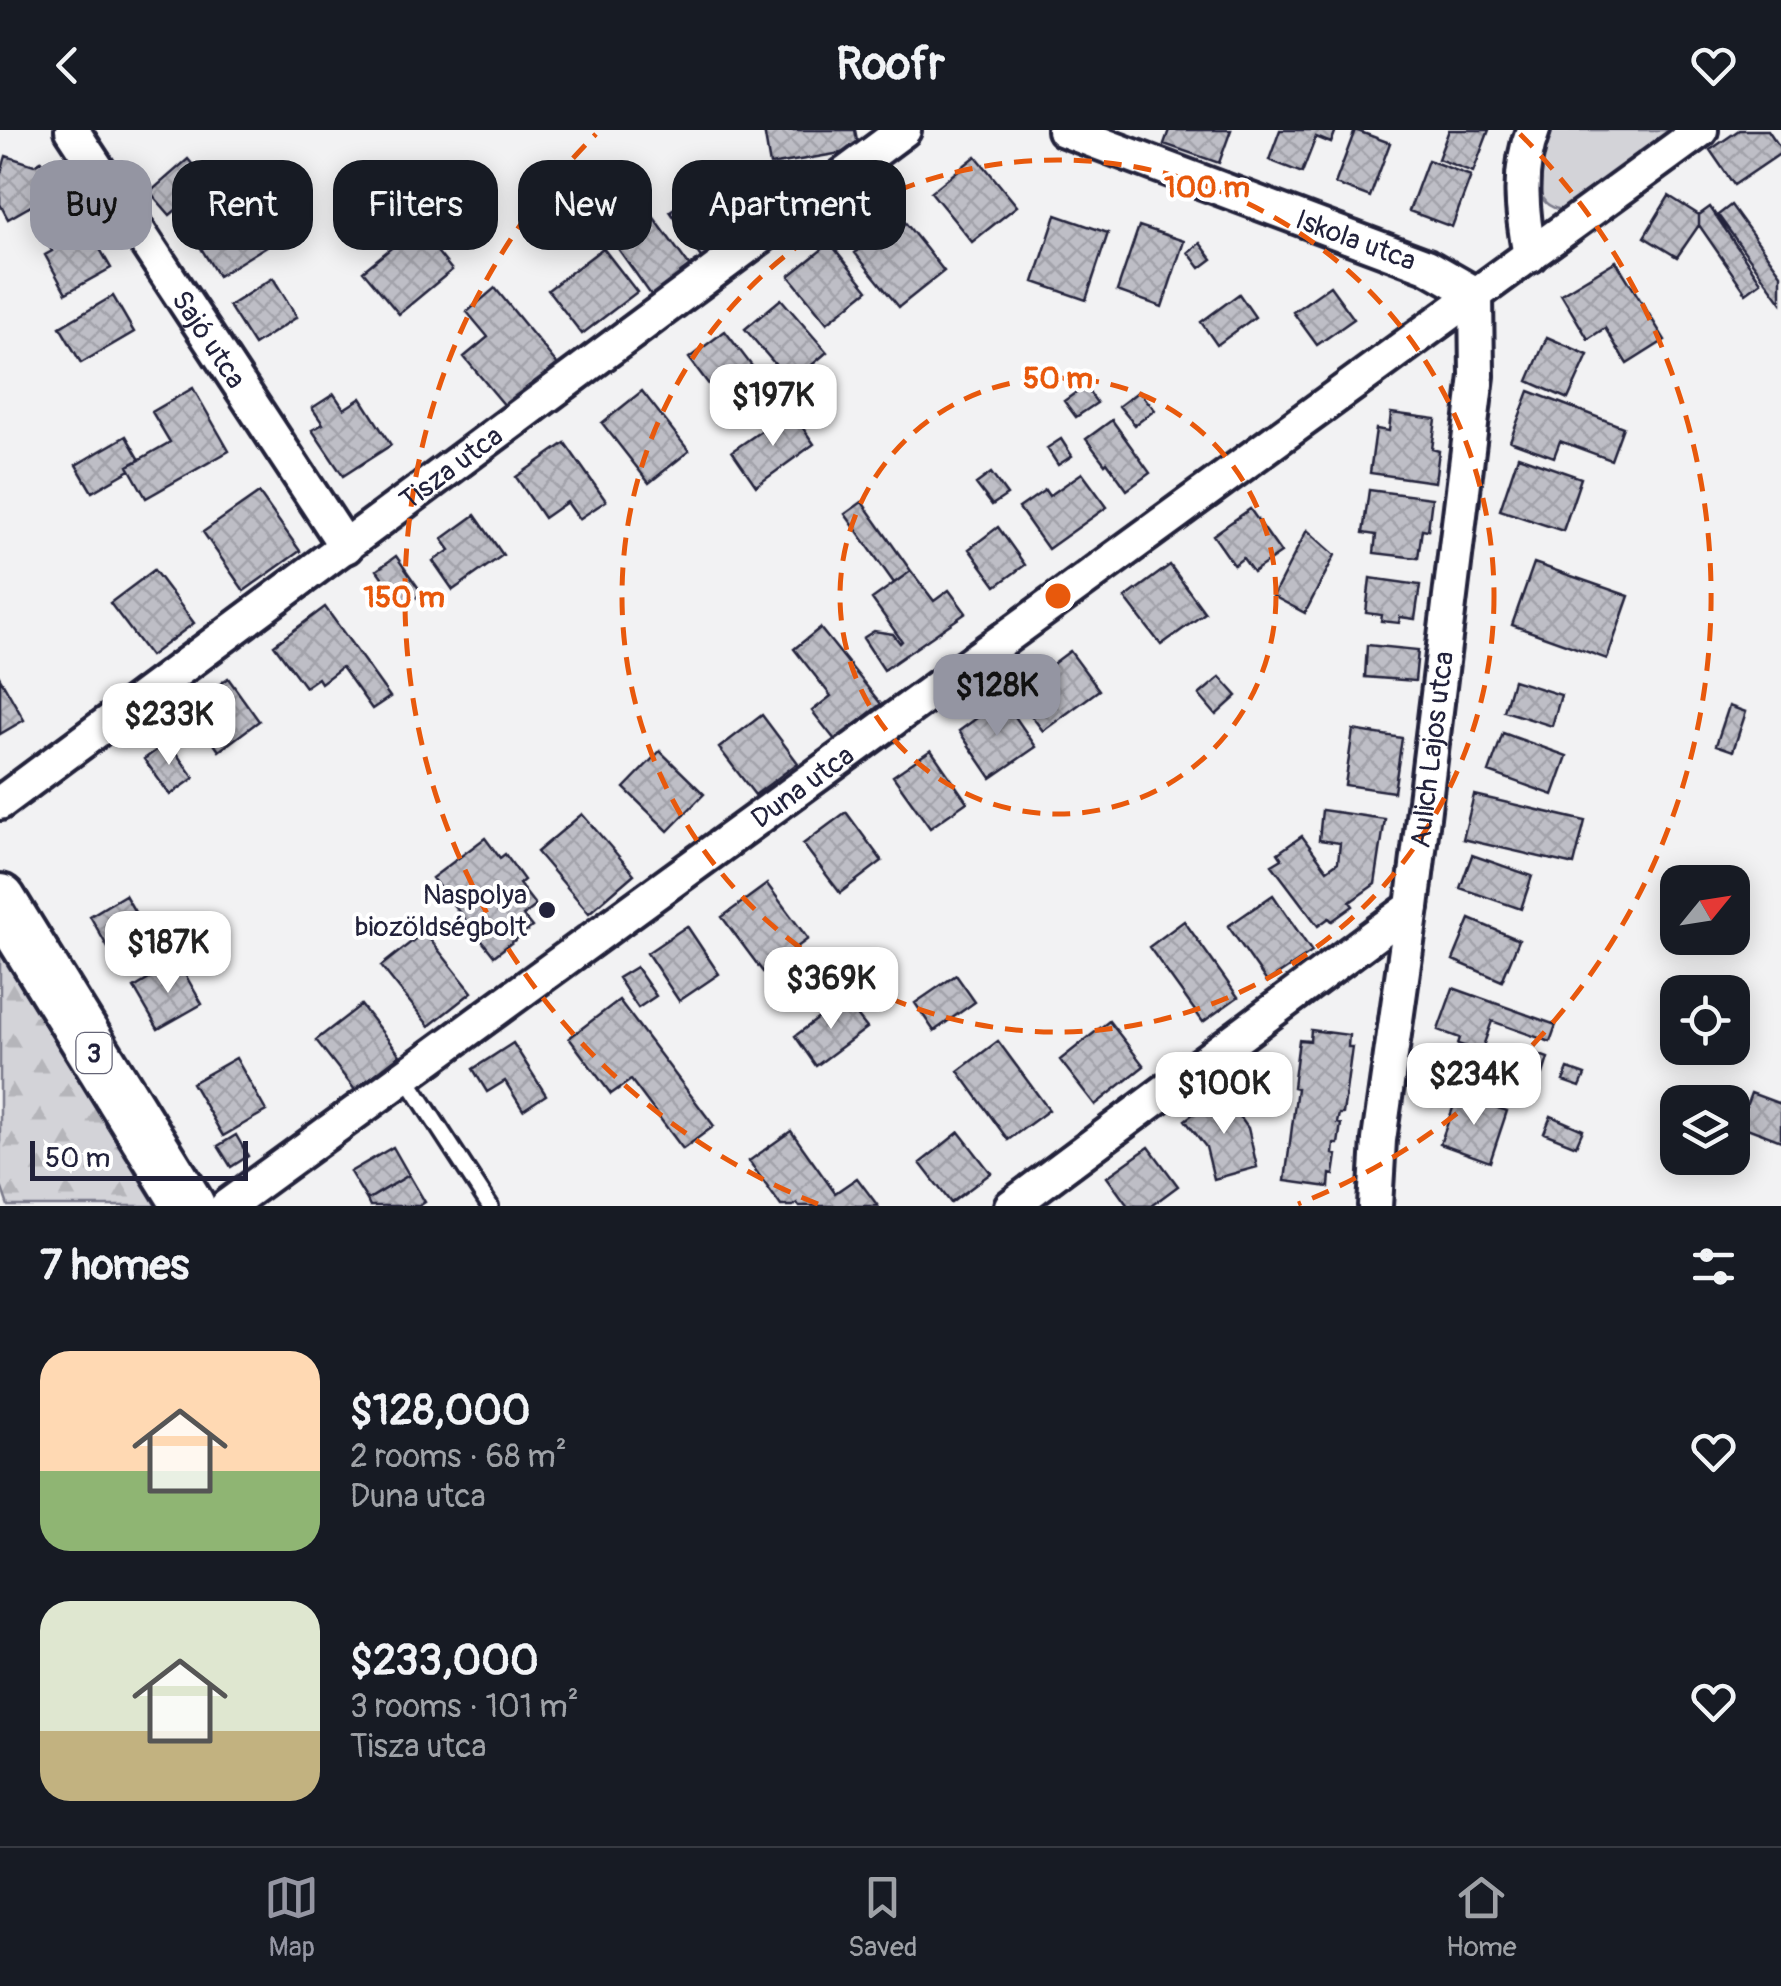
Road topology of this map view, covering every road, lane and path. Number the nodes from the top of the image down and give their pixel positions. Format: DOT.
graph roads {
  1 [pos="72,130"];
  2 [pos="904,130"];
  3 [pos="1064,130"];
  4 [pos="1533,130"];
  5 [pos="1700,130"];
  6 [pos="1530,256"];
  7 [pos="1476,294"];
  8 [pos="346,547"];
  9 [pos="0,803"];
  10 [pos="0,900"];
  11 [pos="1412,907"];
  12 [pos="406,1077"];
  13 [pos="189,1206"];
  14 [pos="227,1206"];
  15 [pos="490,1206"];
  16 [pos="1011,1206"];
  17 [pos="1374,1206"];
  1 -- 8 [label="street, Sajó utca"];
  2 -- 8 [label="street, Tisza utca"];
  3 -- 7 [label="street, Iskola utca"];
  4 -- 6 [label="street"];
  5 -- 6 [label="street, Duna utca"];
  6 -- 7 [label="street, Duna utca"];
  7 -- 11 [label="street, Aulich Lajos utca"];
  7 -- 12 [label="street, Duna utca"];
  8 -- 9 [label="street, Tisza utca"];
  10 -- 13 [label="main road, 3"];
  11 -- 16 [label="street"];
  11 -- 17 [label="street, Aulich Lajos utca"];
  12 -- 14 [label="street, Duna utca"];
  12 -- 15 [label="lane"];
}
